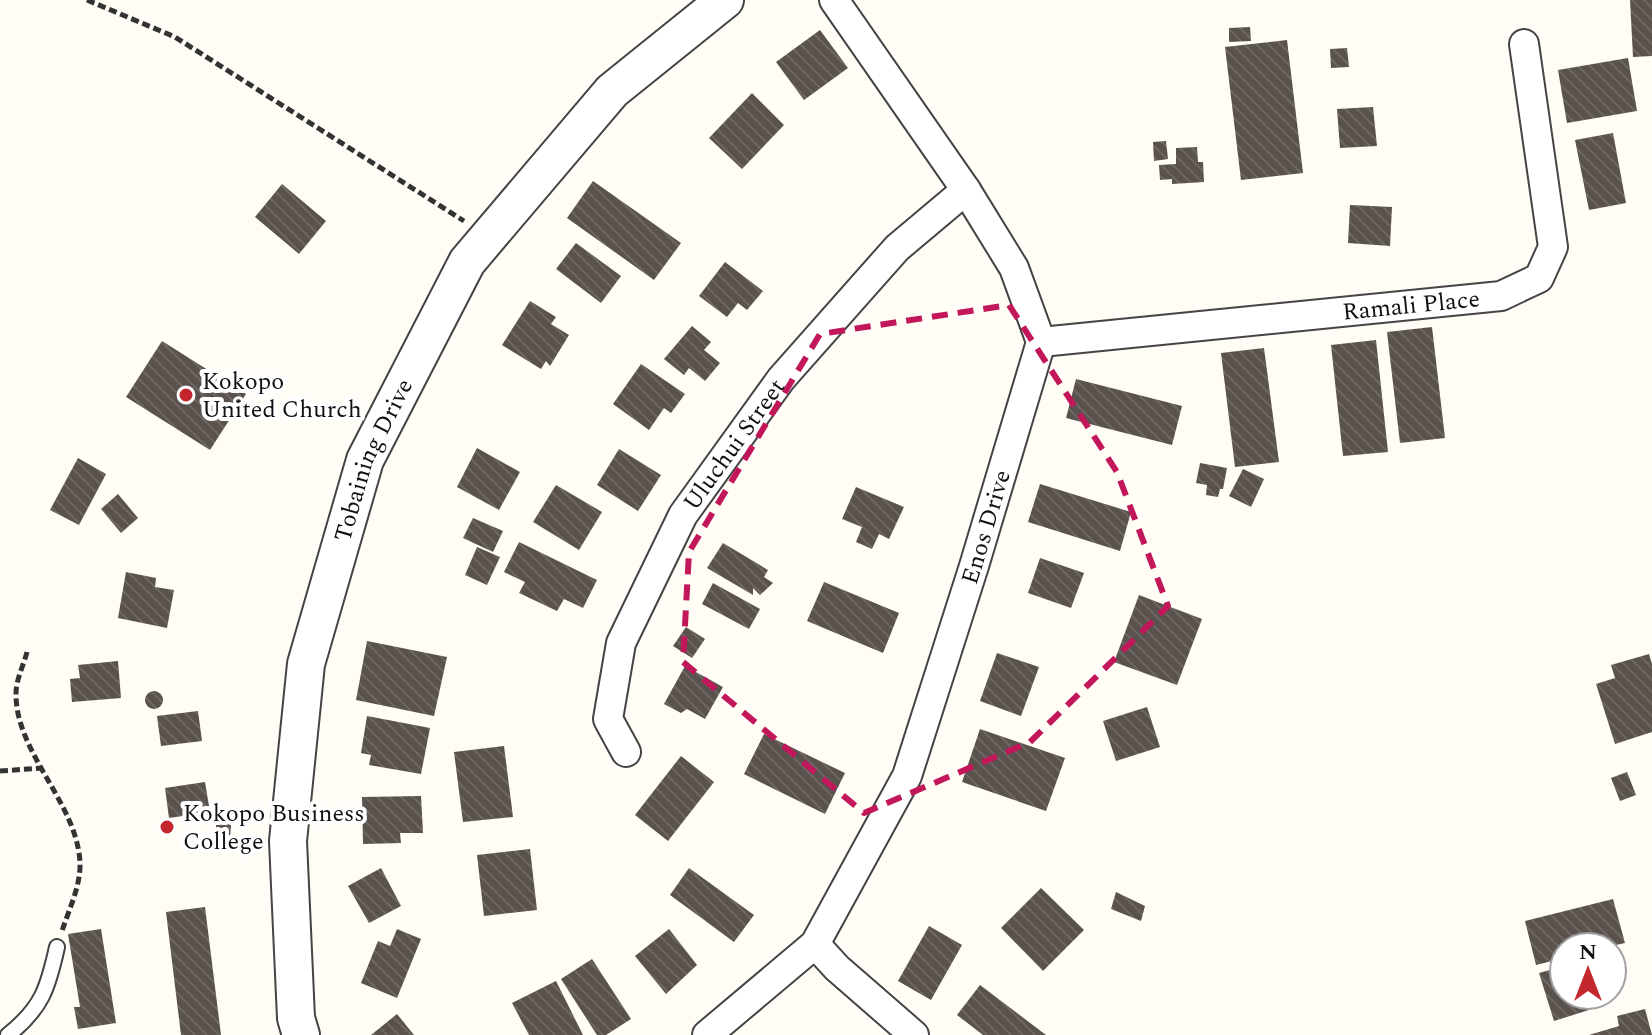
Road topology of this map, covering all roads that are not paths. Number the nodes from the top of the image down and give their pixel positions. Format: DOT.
graph roads {
  1 [pos="725,0"];
  2 [pos="834,0"];
  3 [pos="1524,44"];
  4 [pos="966,190"];
  5 [pos="1041,342"];
  6 [pos="626,752"];
  7 [pos="815,944"];
  8 [pos="57,947"];
  9 [pos="8,1035"];
  10 [pos="301,1035"];
  11 [pos="707,1035"];
  12 [pos="914,1035"];
  1 -- 10 [label="street, Tobaining Drive"];
  2 -- 4 [label="street"];
  3 -- 5 [label="street, Ramali Place"];
  4 -- 5 [label="street"];
  4 -- 6 [label="street, Uluchui Street"];
  5 -- 7 [label="street, Enos Drive"];
  7 -- 11 [label="street, Enos Drive"];
  7 -- 12 [label="street"];
  8 -- 9 [label="lane"];
}
